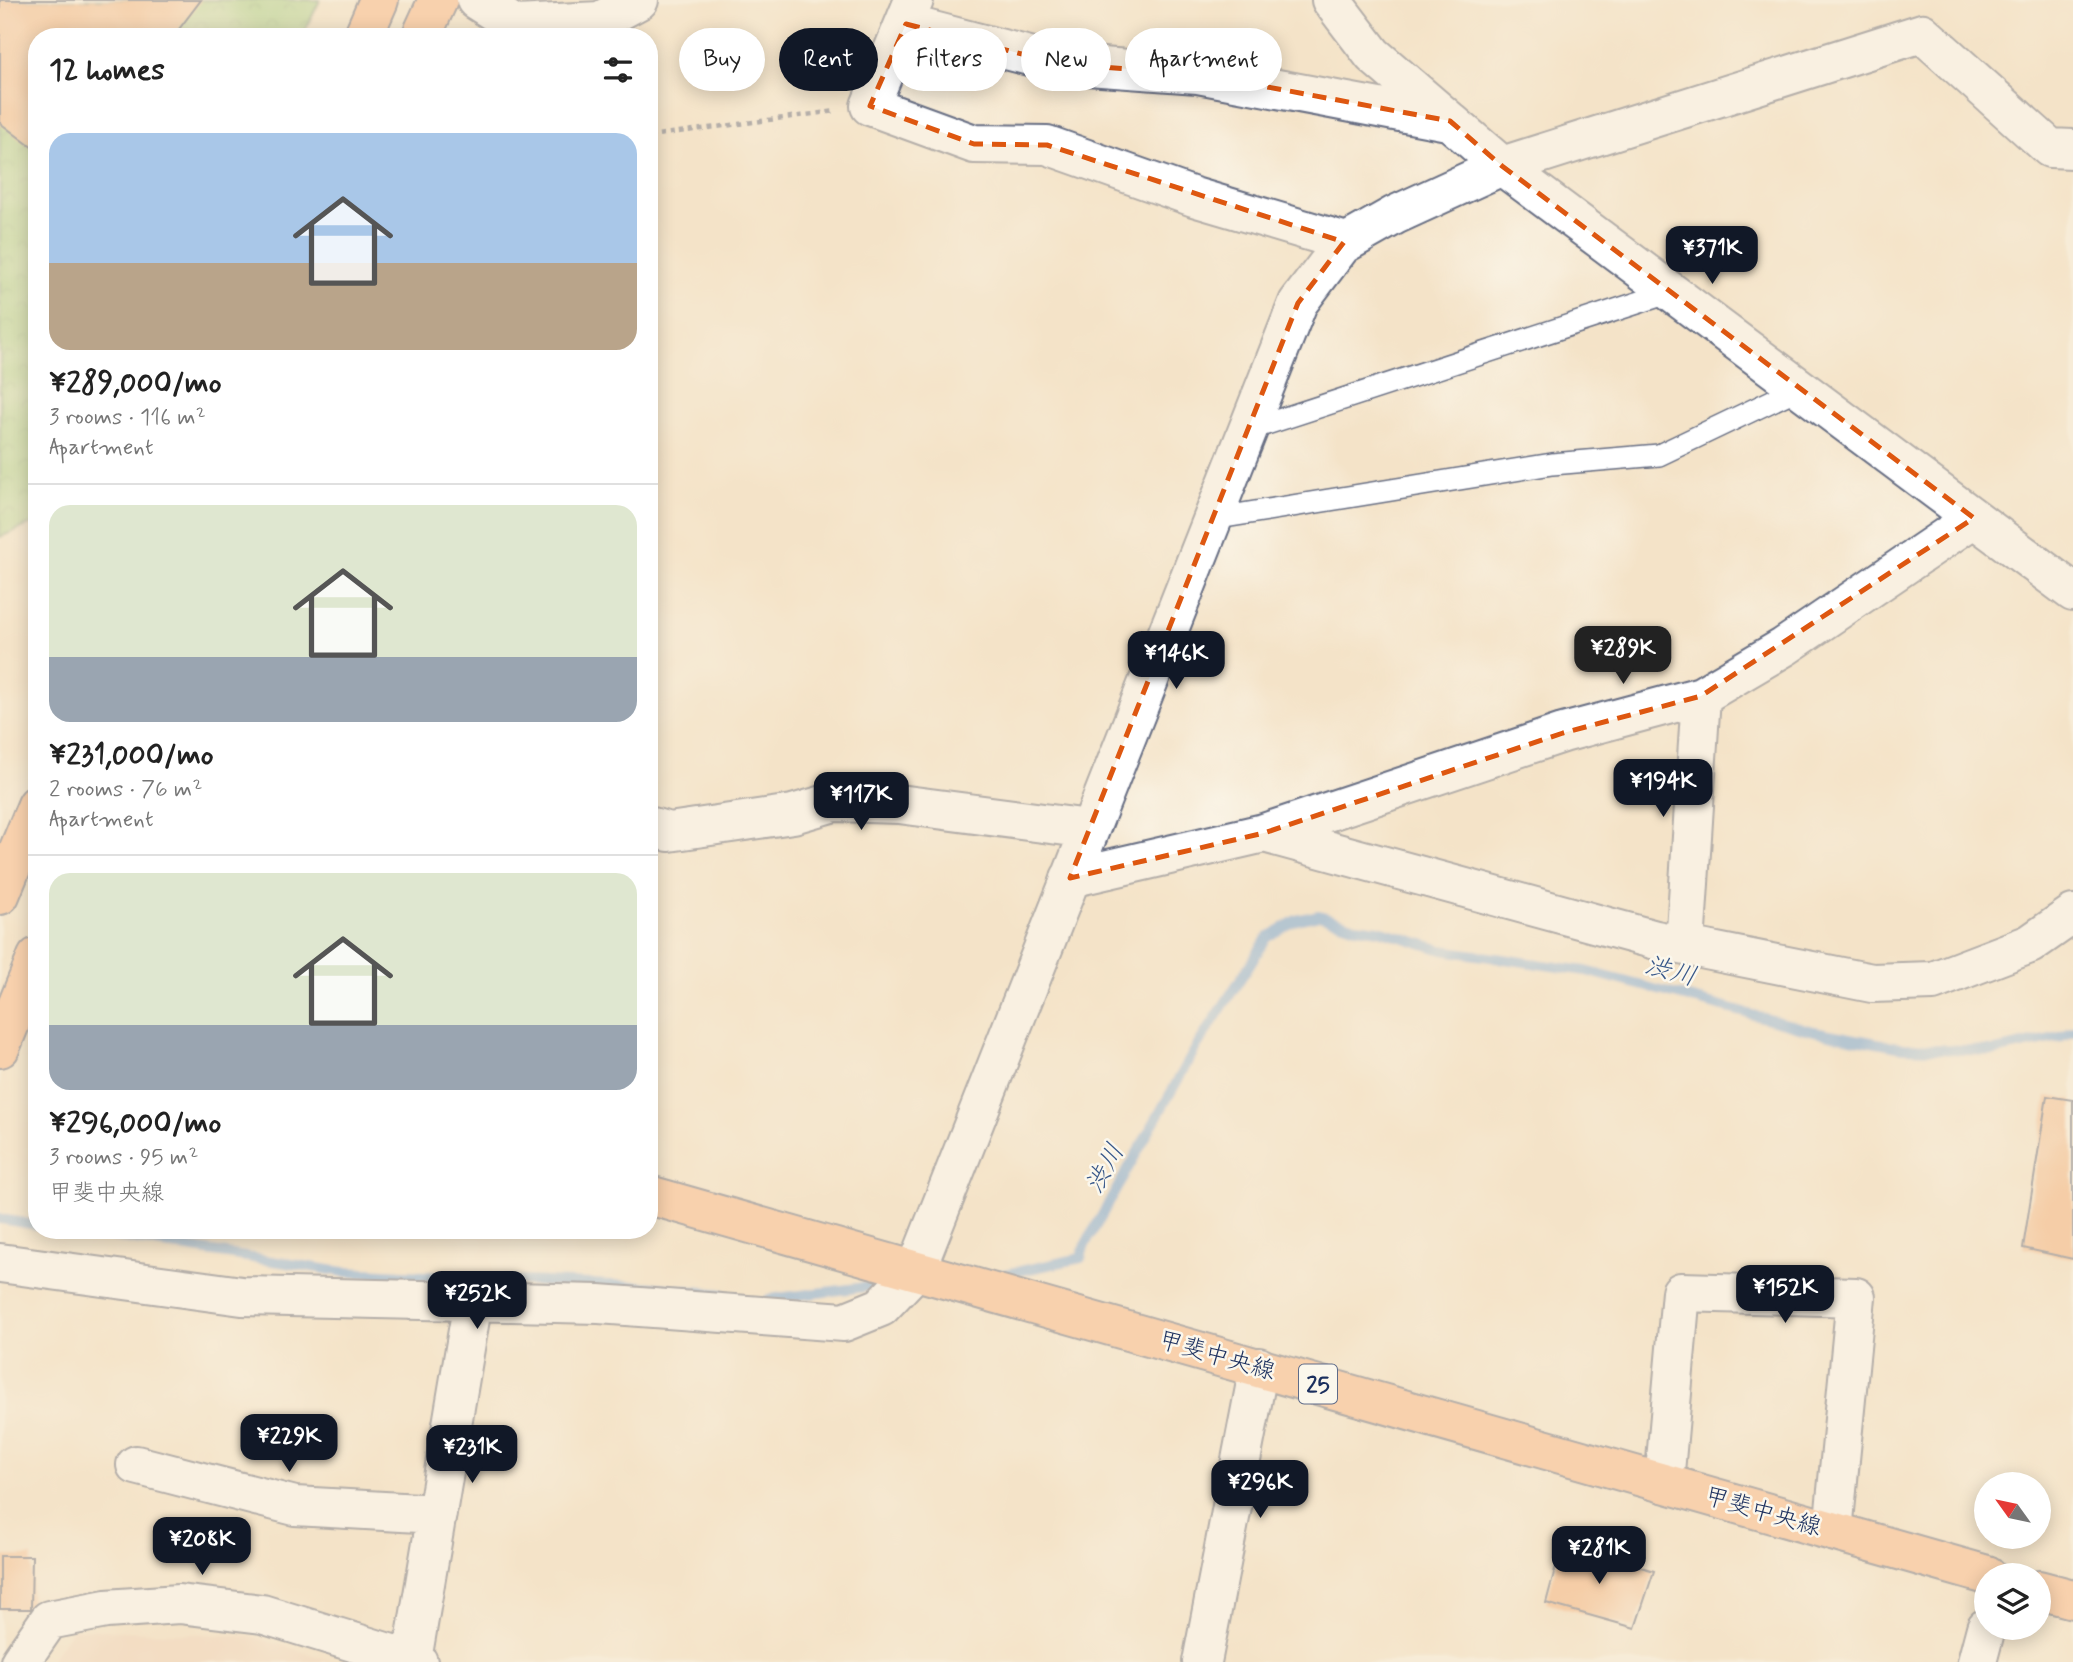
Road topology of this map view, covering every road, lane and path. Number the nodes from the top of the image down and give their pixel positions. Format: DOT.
graph roads {
  1 [pos="379,0"];
  2 [pos="438,0"];
  3 [pos="476,0"];
  4 [pos="639,0"];
  5 [pos="1331,0"];
  6 [pos="910,12"];
  7 [pos="367,28"];
  8 [pos="425,28"];
  9 [pos="870,106"];
  10 [pos="1450,121"];
  11 [pos="658,135"];
  12 [pos="2073,149"];
  13 [pos="1502,166"];
  14 [pos="1346,242"];
  15 [pos="1671,292"];
  16 [pos="1799,388"];
  17 [pos="1248,430"];
  18 [pos="1974,518"];
  19 [pos="1212,519"];
  20 [pos="2073,592"];
  21 [pos="1701,695"];
  22 [pos="28,827"];
  23 [pos="658,828"];
  24 [pos="1089,829"];
  25 [pos="1264,833"];
  26 [pos="1070,878"];
  27 [pos="0,895"];
  28 [pos="2073,914"];
  29 [pos="1685,946"];
  30 [pos="28,981"];
  31 [pos="12,1024"];
  32 [pos="658,1198"];
  33 [pos="0,1263"];
  34 [pos="916,1270"];
  35 [pos="473,1301"];
  36 [pos="1259,1367"];
  37 [pos="136,1465"];
  38 [pos="1664,1483"];
  39 [pos="437,1514"];
  40 [pos="1832,1531"];
  41 [pos="1974,1571"];
  42 [pos="2051,1593"];
  43 [pos="2073,1599"];
  44 [pos="1983,1640"];
  45 [pos="415,1661"];
  46 [pos="20,1662"];
  47 [pos="1202,1662"];
  48 [pos="1977,1662"];
  1 -- 7 [label="main road"];
  2 -- 8 [label="main road"];
  3 -- 4 [label="street"];
  5 -- 10 [label="street"];
  6 -- 9 [label="street"];
  6 -- 10 [label="street"];
  9 -- 11 [label="path"];
  9 -- 14 [label="street"];
  10 -- 13 [label="street"];
  12 -- 13 [label="street"];
  13 -- 14 [label="street"];
  13 -- 15 [label="street"];
  14 -- 17 [label="street"];
  15 -- 16 [label="street"];
  15 -- 17 [label="lane"];
  16 -- 18 [label="street"];
  16 -- 19 [label="lane"];
  17 -- 19 [label="street"];
  18 -- 20 [label="street"];
  18 -- 21 [label="street"];
  19 -- 24 [label="street"];
  21 -- 25 [label="street"];
  21 -- 29 [label="street"];
  22 -- 27 [label="main road"];
  23 -- 24 [label="street"];
  24 -- 26 [label="street"];
  25 -- 26 [label="street"];
  25 -- 29 [label="street"];
  26 -- 34 [label="street"];
  28 -- 29 [label="street"];
  30 -- 31 [label="main road"];
  32 -- 34 [label="main road, 甲斐中央線 / 25"];
  33 -- 35 [label="street"];
  34 -- 35 [label="street"];
  34 -- 36 [label="main road, 甲斐中央線 / 25"];
  35 -- 39 [label="street"];
  36 -- 38 [label="main road, 甲斐中央線 / 25"];
  36 -- 47 [label="street"];
  37 -- 39 [label="street"];
  38 -- 40 [label="main road, 甲斐中央線 / 25"];
  38 -- 40 [label="street"];
  39 -- 45 [label="street"];
  40 -- 41 [label="main road, 甲斐中央線 / 25"];
  42 -- 43 [label="main road"];
  44 -- 48 [label="street"];
  45 -- 46 [label="street"];
}
